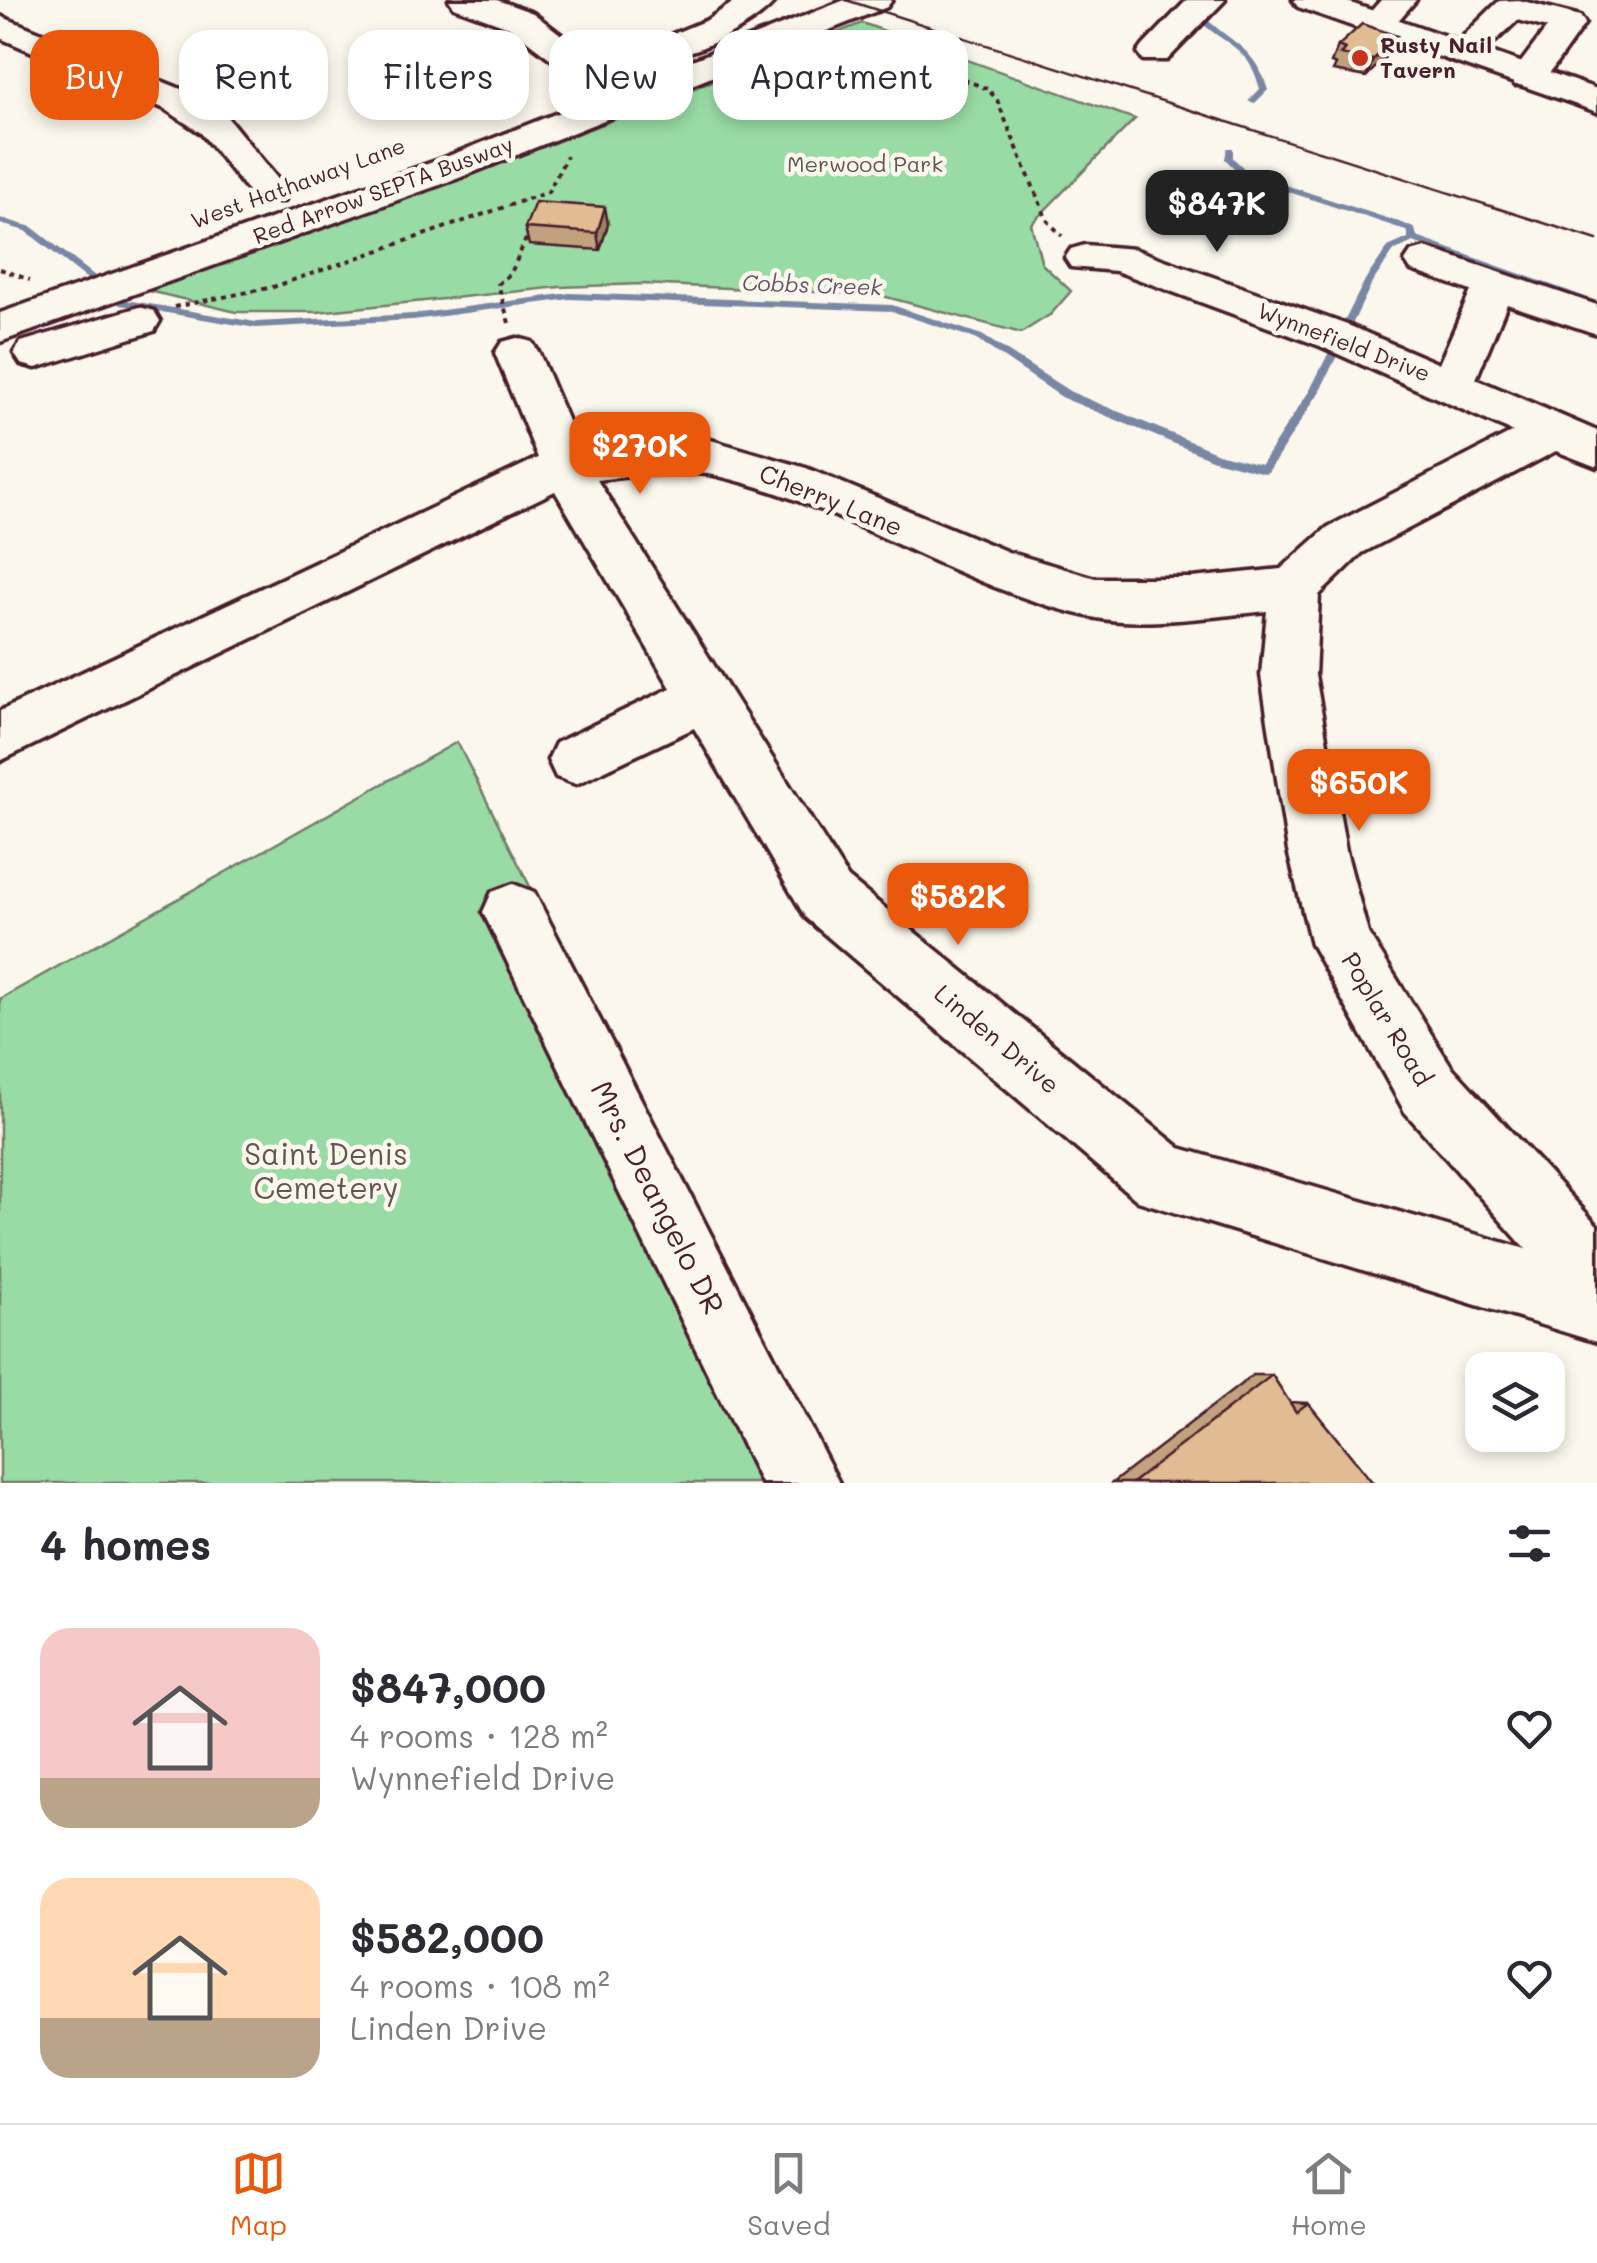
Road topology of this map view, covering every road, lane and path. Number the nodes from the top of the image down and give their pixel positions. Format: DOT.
graph roads {
  1 [pos="466,0"];
  2 [pos="759,0"];
  3 [pos="875,0"];
  4 [pos="1310,0"];
  5 [pos="1494,0"];
  6 [pos="1200,7"];
  7 [pos="1388,12"];
  8 [pos="0,26"];
  9 [pos="693,38"];
  10 [pos="549,40"];
  11 [pos="1457,52"];
  12 [pos="1155,53"];
  13 [pos="1528,77"];
  14 [pos="968,81"];
  15 [pos="549,94"];
  16 [pos="1596,98"];
  17 [pos="470,122"];
  18 [pos="574,144"];
  19 [pos="307,180"];
  20 [pos="548,192"];
  21 [pos="540,208"];
  22 [pos="533,224"];
  23 [pos="1084,258"];
  24 [pos="1426,261"];
  25 [pos="41,279"];
  26 [pos="1494,286"];
  27 [pos="187,301"];
  28 [pos="1597,320"];
  29 [pos="139,321"];
  30 [pos="0,328"];
  31 [pos="514,341"];
  32 [pos="0,366"];
  33 [pos="1452,384"];
  34 [pos="1575,441"];
  35 [pos="564,466"];
  36 [pos="1294,588"];
  37 [pos="705,697"];
  38 [pos="0,738"];
  39 [pos="576,760"];
  40 [pos="514,912"];
  41 [pos="1597,1277"];
  42 [pos="1597,1306"];
  43 [pos="801,1483"];
  1 -- 10 [label="street"];
  2 -- 9 [label="street"];
  3 -- 25 [label="street, Red Arrow SEPTA Busway"];
  4 -- 7 [label="street"];
  5 -- 11 [label="street"];
  6 -- 12 [label="street"];
  7 -- 11 [label="street"];
  8 -- 19 [label="street, West Hathaway Lane"];
  11 -- 13 [label="street"];
  11 -- 13 [label="street"];
  13 -- 16 [label="street"];
  14 -- 23 [label="path"];
  15 -- 17 [label="street"];
  18 -- 20 [label="path"];
  20 -- 21 [label="path"];
  20 -- 27 [label="path"];
  22 -- 31 [label="path"];
  23 -- 33 [label="street, Wynnefield Drive"];
  24 -- 26 [label="street"];
  25 -- 30 [label="street, Red Arrow SEPTA Busway"];
  26 -- 28 [label="street"];
  26 -- 33 [label="street"];
  29 -- 32 [label="street"];
  31 -- 35 [label="street, Linden Drive"];
  33 -- 34 [label="street, Wynnefield Drive"];
  34 -- 36 [label="street"];
  35 -- 36 [label="street, Cherry Lane"];
  35 -- 37 [label="street, Linden Drive"];
  35 -- 38 [label="street, Cherry Lane"];
  36 -- 41 [label="street, Poplar Road"];
  37 -- 39 [label="street"];
  37 -- 42 [label="street, Linden Drive"];
  40 -- 43 [label="street, Mrs. Deangelo DR"];
}
